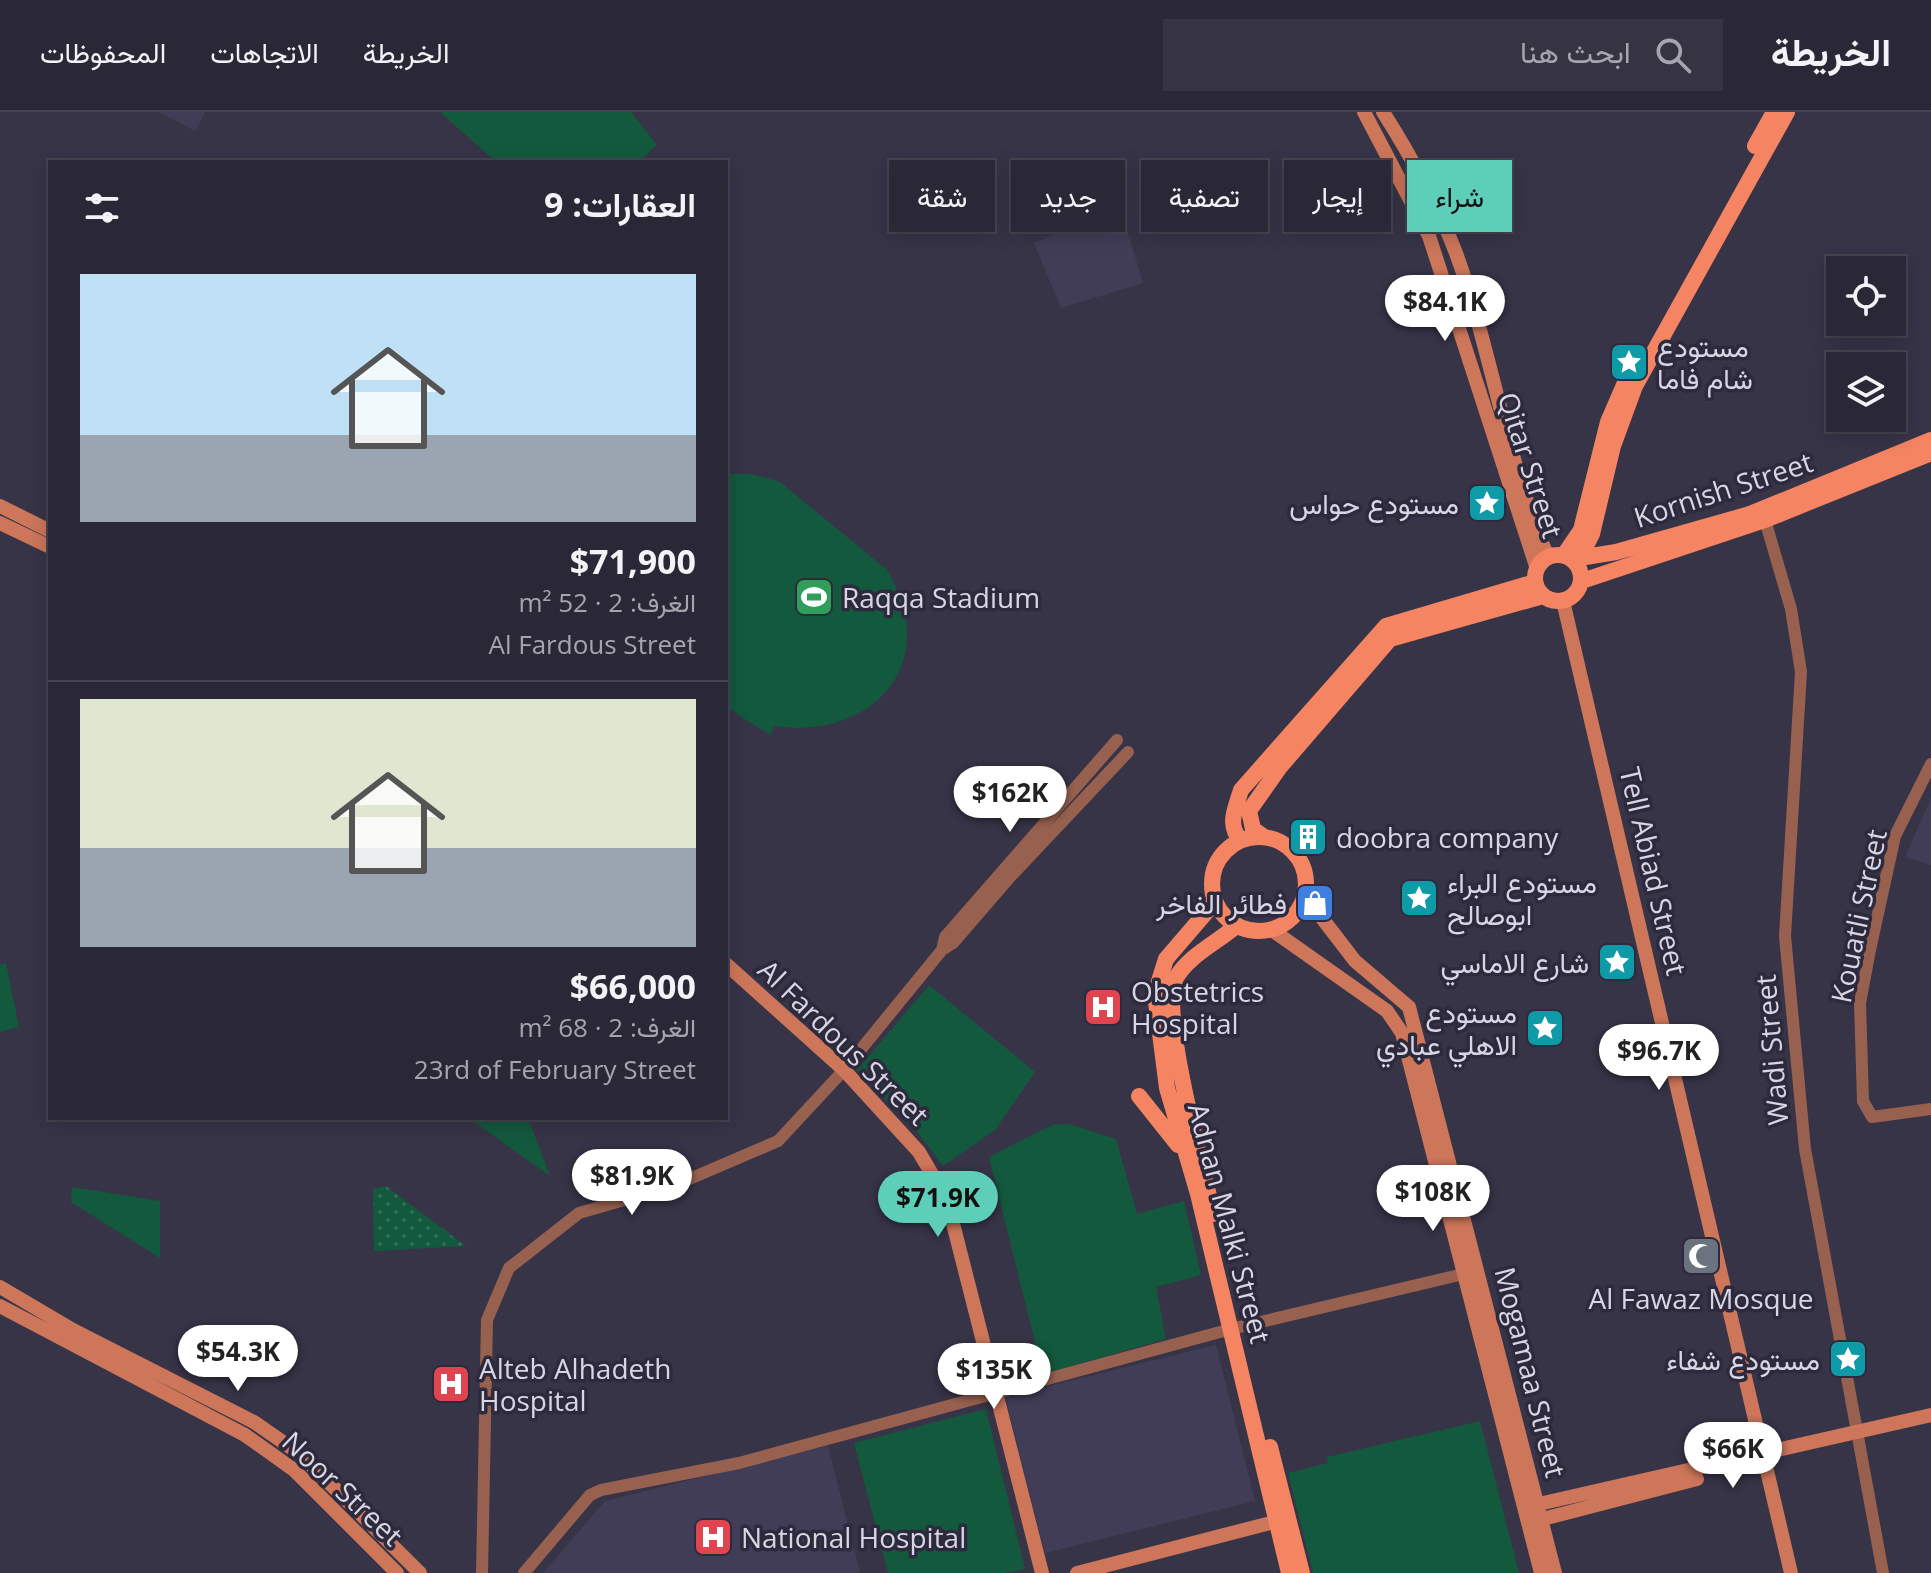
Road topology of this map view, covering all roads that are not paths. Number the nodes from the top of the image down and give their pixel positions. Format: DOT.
graph roads {
  1 [pos="1364,112"];
  2 [pos="1383,112"];
  3 [pos="1774,112"];
  4 [pos="1787,112"];
  5 [pos="1486,357"];
  6 [pos="1471,362"];
  7 [pos="1931,440"];
  8 [pos="1931,453"];
  9 [pos="0,506"];
  10 [pos="1765,520"];
  11 [pos="0,523"];
  12 [pos="48,530"];
  13 [pos="48,546"];
  14 [pos="1550,570"];
  15 [pos="1582,581"];
  16 [pos="1563,601"];
  17 [pos="1117,740"];
  18 [pos="1128,752"];
  19 [pos="1275,762"];
  20 [pos="1931,764"];
  21 [pos="1263,836"];
  22 [pos="1241,840"];
  23 [pos="1305,896"];
  24 [pos="1215,902"];
  25 [pos="1236,926"];
  26 [pos="1272,930"];
  27 [pos="942,950"];
  28 [pos="728,966"];
  29 [pos="844,1070"];
  30 [pos="1139,1096"];
  31 [pos="1931,1109"];
  32 [pos="1186,1157"];
  33 [pos="1470,1273"];
  34 [pos="0,1287"];
  35 [pos="0,1306"];
  36 [pos="1236,1329"];
  37 [pos="996,1392"];
  38 [pos="1931,1415"];
  39 [pos="1931,1424"];
  40 [pos="1860,1436"];
  41 [pos="1764,1459"];
  42 [pos="1533,1514"];
  43 [pos="1282,1520"];
  44 [pos="397,1573"];
  45 [pos="420,1573"];
  46 [pos="482,1573"];
  47 [pos="524,1573"];
  48 [pos="1042,1573"];
  49 [pos="1077,1573"];
  50 [pos="1289,1573"];
  51 [pos="1302,1573"];
  52 [pos="1541,1573"];
  53 [pos="1555,1573"];
  54 [pos="1791,1573"];
  55 [pos="1883,1573"];
  1 -- 6 [label="main road, Qitar Street"];
  2 -- 5 [label="main road, Qitar Street"];
  3 -- 14 [label="main road"];
  4 -- 14 [label="main road"];
  5 -- 6 [label="main road"];
  5 -- 14 [label="main road, Qitar Street"];
  6 -- 14 [label="main road, Qitar Street"];
  7 -- 14 [label="main road, Kornish Street"];
  8 -- 10 [label="main road, Kornish Street"];
  9 -- 12 [label="main road"];
  10 -- 15 [label="main road, Kornish Street"];
  10 -- 40 [label="street, Wadi Street"];
  11 -- 13 [label="main road"];
  14 -- 15 [label="main road"];
  14 -- 16 [label="main road"];
  14 -- 19 [label="main road, Kornish Street"];
  15 -- 16 [label="main road"];
  16 -- 41 [label="main road, Tell Abiad Street"];
  17 -- 27 [label="street"];
  18 -- 27 [label="street"];
  19 -- 21 [label="main road"];
  19 -- 22 [label="main road"];
  20 -- 31 [label="street, Kouatli Street"];
  21 -- 22 [label="main road"];
  21 -- 23 [label="main road"];
  22 -- 24 [label="main road"];
  23 -- 26 [label="main road"];
  23 -- 33 [label="main road, Mogamaa Street"];
  24 -- 25 [label="main road"];
  24 -- 32 [label="main road, Adnan Malki Street"];
  25 -- 26 [label="main road"];
  25 -- 36 [label="main road, Adnan Malki Street"];
  26 -- 33 [label="main road, Mogamaa Street"];
  27 -- 29 [label="street"];
  28 -- 29 [label="main road, Al Fardous Street"];
  29 -- 37 [label="main road, Al Fardous Street"];
  29 -- 46 [label="street"];
  30 -- 32 [label="main road"];
  32 -- 36 [label="main road, Adnan Malki Street"];
  33 -- 36 [label="street"];
  33 -- 42 [label="main road, Mogamaa Street"];
  34 -- 45 [label="main road, Noor Street"];
  35 -- 44 [label="main road, Noor Street"];
  36 -- 37 [label="street"];
  36 -- 43 [label="main road, Adnan Malki Street"];
  37 -- 47 [label="street"];
  37 -- 48 [label="main road, Al Fardous Street"];
  38 -- 40 [label="main road"];
  39 -- 40 [label="main road"];
  40 -- 41 [label="main road"];
  40 -- 55 [label="street, Wadi Street"];
  41 -- 42 [label="main road"];
  41 -- 54 [label="main road, Tell Abiad Street"];
  42 -- 52 [label="main road, Mogamaa Street"];
  42 -- 53 [label="main road, Mogamaa Street"];
  43 -- 49 [label="main road"];
  43 -- 50 [label="main road, Adnan Malki Street"];
  43 -- 51 [label="main road, Adnan Malki Street"];
}
